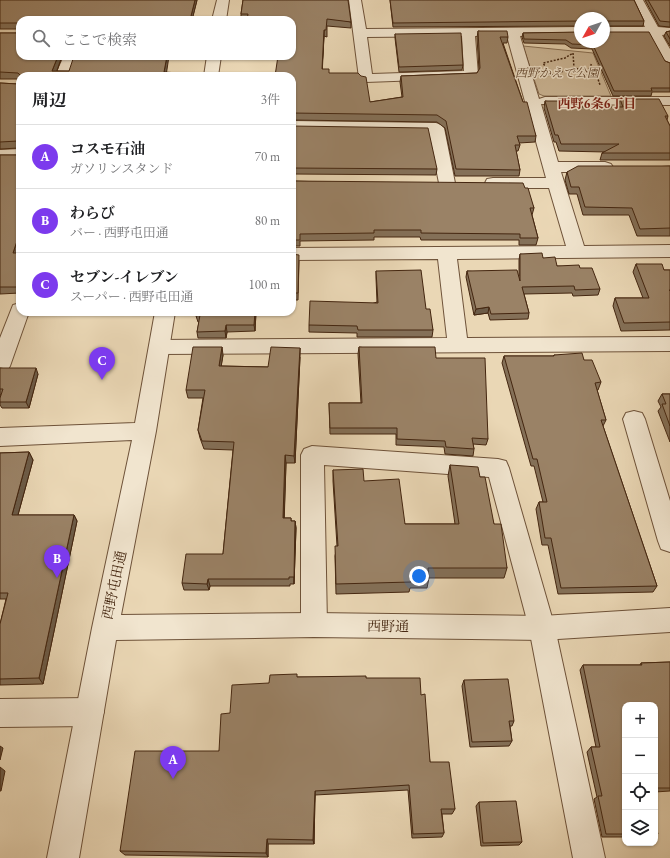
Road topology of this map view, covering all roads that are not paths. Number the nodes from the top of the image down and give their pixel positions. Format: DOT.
graph roads {
  1 [pos="223,0"];
  2 [pos="355,0"];
  3 [pos="637,0"];
  4 [pos="220,16"];
  5 [pos="512,31"];
  6 [pos="574,31"];
  7 [pos="610,31"];
  8 [pos="654,31"];
  9 [pos="670,31"];
  10 [pos="468,32"];
  11 [pos="360,33"];
  12 [pos="69,60"];
  13 [pos="213,60"];
  14 [pos="670,62"];
  15 [pos="64,72"];
  16 [pos="212,72"];
  17 [pos="670,101"];
  18 [pos="534,102"];
  19 [pos="296,126"];
  20 [pos="16,154"];
  21 [pos="0,155"];
  22 [pos="623,167"];
  23 [pos="554,175"];
  24 [pos="576,250"];
  25 [pos="670,251"];
  26 [pos="296,254"];
  27 [pos="448,254"];
  28 [pos="18,316"];
  29 [pos="165,316"];
  30 [pos="670,344"];
  31 [pos="458,346"];
  32 [pos="159,347"];
  33 [pos="0,366"];
  34 [pos="634,419"];
  35 [pos="145,431"];
  36 [pos="0,437"];
  37 [pos="670,541"];
  38 [pos="670,620"];
  39 [pos="314,625"];
  40 [pos="105,628"];
  41 [pos="542,628"];
  42 [pos="90,712"];
  43 [pos="0,713"];
  44 [pos="63,858"];
  45 [pos="589,858"];
  1 -- 4 [label="street"];
  2 -- 11 [label="street"];
  3 -- 8 [label="street"];
  5 -- 6 [label="street"];
  5 -- 10 [label="street"];
  5 -- 18 [label="street"];
  7 -- 8 [label="street"];
  8 -- 9 [label="street"];
  8 -- 14 [label="street"];
  10 -- 11 [label="street"];
  10 -- 11 [label="street"];
  12 -- 15 [label="street"];
  13 -- 16 [label="street"];
  17 -- 18 [label="street"];
  18 -- 23 [label="street"];
  19 -- 23 [label="street"];
  20 -- 21 [label="street"];
  22 -- 23 [label="street"];
  23 -- 24 [label="street"];
  24 -- 25 [label="street"];
  24 -- 27 [label="street"];
  26 -- 27 [label="street"];
  27 -- 31 [label="street"];
  28 -- 33 [label="street"];
  29 -- 32 [label="street, 西野屯田通"];
  30 -- 31 [label="street"];
  31 -- 32 [label="street"];
  32 -- 35 [label="street, 西野屯田通"];
  34 -- 37 [label="street"];
  35 -- 36 [label="street"];
  35 -- 40 [label="street, 西野屯田通"];
  38 -- 41 [label="street, 西野通"];
  39 -- 40 [label="street, 西野通"];
  39 -- 41 [label="street, 西野通"];
  39 -- 41 [label="street"];
  40 -- 42 [label="street, 西野屯田通"];
  41 -- 45 [label="street"];
  42 -- 43 [label="street"];
  42 -- 44 [label="street, 西野屯田通"];
}
